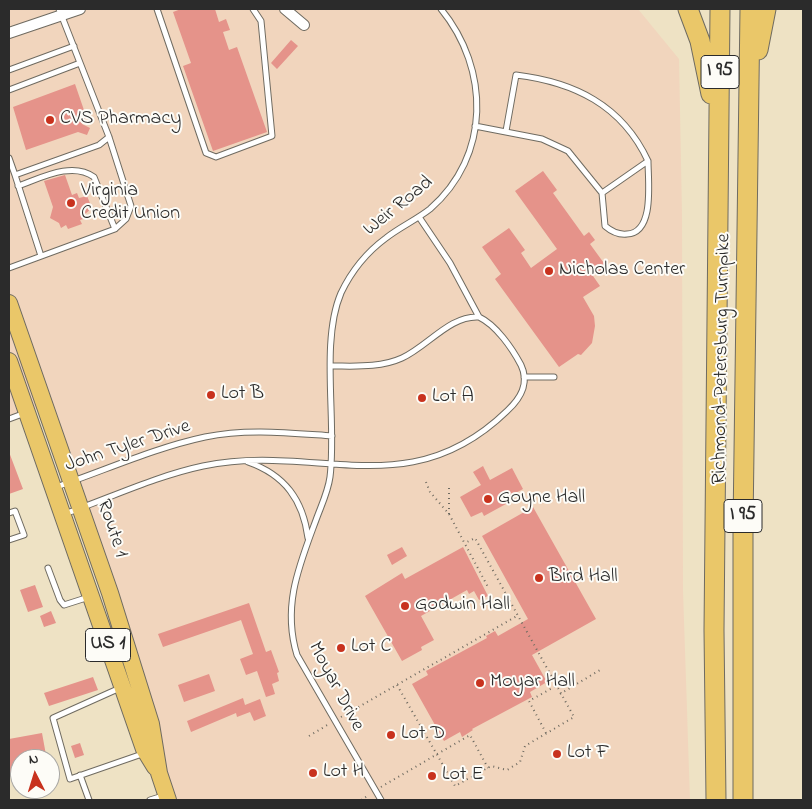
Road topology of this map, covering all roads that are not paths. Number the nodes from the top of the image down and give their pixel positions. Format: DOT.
graph roads {
  1 [pos="80,9"];
  2 [pos="157,9"];
  3 [pos="253,9"];
  4 [pos="285,9"];
  5 [pos="441,9"];
  6 [pos="688,9"];
  7 [pos="720,9"];
  8 [pos="750,9"];
  9 [pos="766,9"];
  10 [pos="60,12"];
  11 [pos="304,25"];
  12 [pos="9,33"];
  13 [pos="74,46"];
  14 [pos="80,63"];
  15 [pos="9,70"];
  16 [pos="9,90"];
  17 [pos="749,101"];
  18 [pos="475,126"];
  19 [pos="506,132"];
  20 [pos="719,136"];
  21 [pos="108,137"];
  22 [pos="9,158"];
  23 [pos="648,161"];
  24 [pos="15,175"];
  25 [pos="18,186"];
  26 [pos="602,193"];
  27 [pos="419,217"];
  28 [pos="114,228"];
  29 [pos="41,256"];
  30 [pos="9,268"];
  31 [pos="9,303"];
  32 [pos="479,317"];
  33 [pos="9,361"];
  34 [pos="332,366"];
  35 [pos="524,377"];
  36 [pos="554,377"];
  37 [pos="27,412"];
  38 [pos="9,418"];
  39 [pos="332,436"];
  40 [pos="246,461"];
  41 [pos="331,466"];
  42 [pos="72,481"];
  43 [pos="54,487"];
  44 [pos="81,508"];
  45 [pos="9,513"];
  46 [pos="63,514"];
  47 [pos="9,540"];
  48 [pos="309,541"];
  49 [pos="48,568"];
  50 [pos="91,596"];
  51 [pos="123,686"];
  52 [pos="145,753"];
  53 [pos="159,773"];
  54 [pos="80,775"];
  55 [pos="167,798"];
  56 [pos="89,800"];
  57 [pos="150,800"];
  58 [pos="381,800"];
  59 [pos="716,800"];
  60 [pos="743,800"];
  1 -- 10 [label="street"];
  2 -- 3 [label="lane"];
  4 -- 11 [label="street"];
  5 -- 18 [label="lane, Weir Road"];
  6 -- 20 [label="highway"];
  7 -- 20 [label="highway, Richmond-Petersburg Turnpike / I 95"];
  8 -- 17 [label="highway, Richmond-Petersburg Turnpike / I 95"];
  9 -- 17 [label="highway"];
  10 -- 12 [label="street"];
  10 -- 13 [label="lane"];
  13 -- 14 [label="lane"];
  13 -- 15 [label="lane"];
  14 -- 16 [label="lane"];
  14 -- 21 [label="lane"];
  17 -- 60 [label="highway, Richmond-Petersburg Turnpike / I 95"];
  18 -- 19 [label="lane"];
  18 -- 27 [label="lane, Weir Road"];
  19 -- 23 [label="lane"];
  19 -- 26 [label="lane"];
  20 -- 59 [label="highway, Richmond-Petersburg Turnpike / I 95"];
  21 -- 24 [label="lane"];
  21 -- 28 [label="lane"];
  22 -- 24 [label="lane"];
  23 -- 26 [label="lane"];
  23 -- 26 [label="lane"];
  24 -- 25 [label="lane"];
  25 -- 28 [label="lane"];
  25 -- 29 [label="lane"];
  27 -- 32 [label="lane"];
  27 -- 34 [label="lane, Weir Road"];
  28 -- 29 [label="lane"];
  29 -- 30 [label="lane"];
  31 -- 42 [label="main road, Route 1 / US 1"];
  32 -- 34 [label="lane"];
  32 -- 35 [label="lane"];
  33 -- 37 [label="main road, Route 1 / US 1"];
  34 -- 39 [label="lane, Weir Road"];
  35 -- 36 [label="lane"];
  35 -- 41 [label="lane, John Tyler Drive"];
  37 -- 38 [label="lane"];
  37 -- 43 [label="main road, Route 1 / US 1"];
  39 -- 41 [label="lane, Moyar Drive"];
  39 -- 42 [label="lane, John Tyler Drive"];
  40 -- 41 [label="lane, John Tyler Drive"];
  40 -- 44 [label="lane, John Tyler Drive"];
  40 -- 48 [label="lane"];
  41 -- 48 [label="lane, Moyar Drive"];
  42 -- 43 [label="lane, John Tyler Drive"];
  42 -- 44 [label="main road, Route 1 / US 1"];
  43 -- 46 [label="main road, Route 1 / US 1"];
  44 -- 46 [label="lane, John Tyler Drive"];
  44 -- 53 [label="main road, Route 1 / US 1"];
  45 -- 47 [label="lane"];
  46 -- 50 [label="main road, Route 1 / US 1"];
  48 -- 58 [label="lane, Moyar Drive"];
  49 -- 50 [label="lane"];
  50 -- 51 [label="main road, Route 1 / US 1"];
  51 -- 52 [label="main road, Route 1 / US 1"];
  51 -- 54 [label="lane"];
  52 -- 53 [label="main road, Route 1 / US 1"];
  52 -- 54 [label="lane"];
  53 -- 55 [label="main road, Route 1 / US 1"];
  54 -- 56 [label="lane"];
  55 -- 57 [label="lane"];
}
